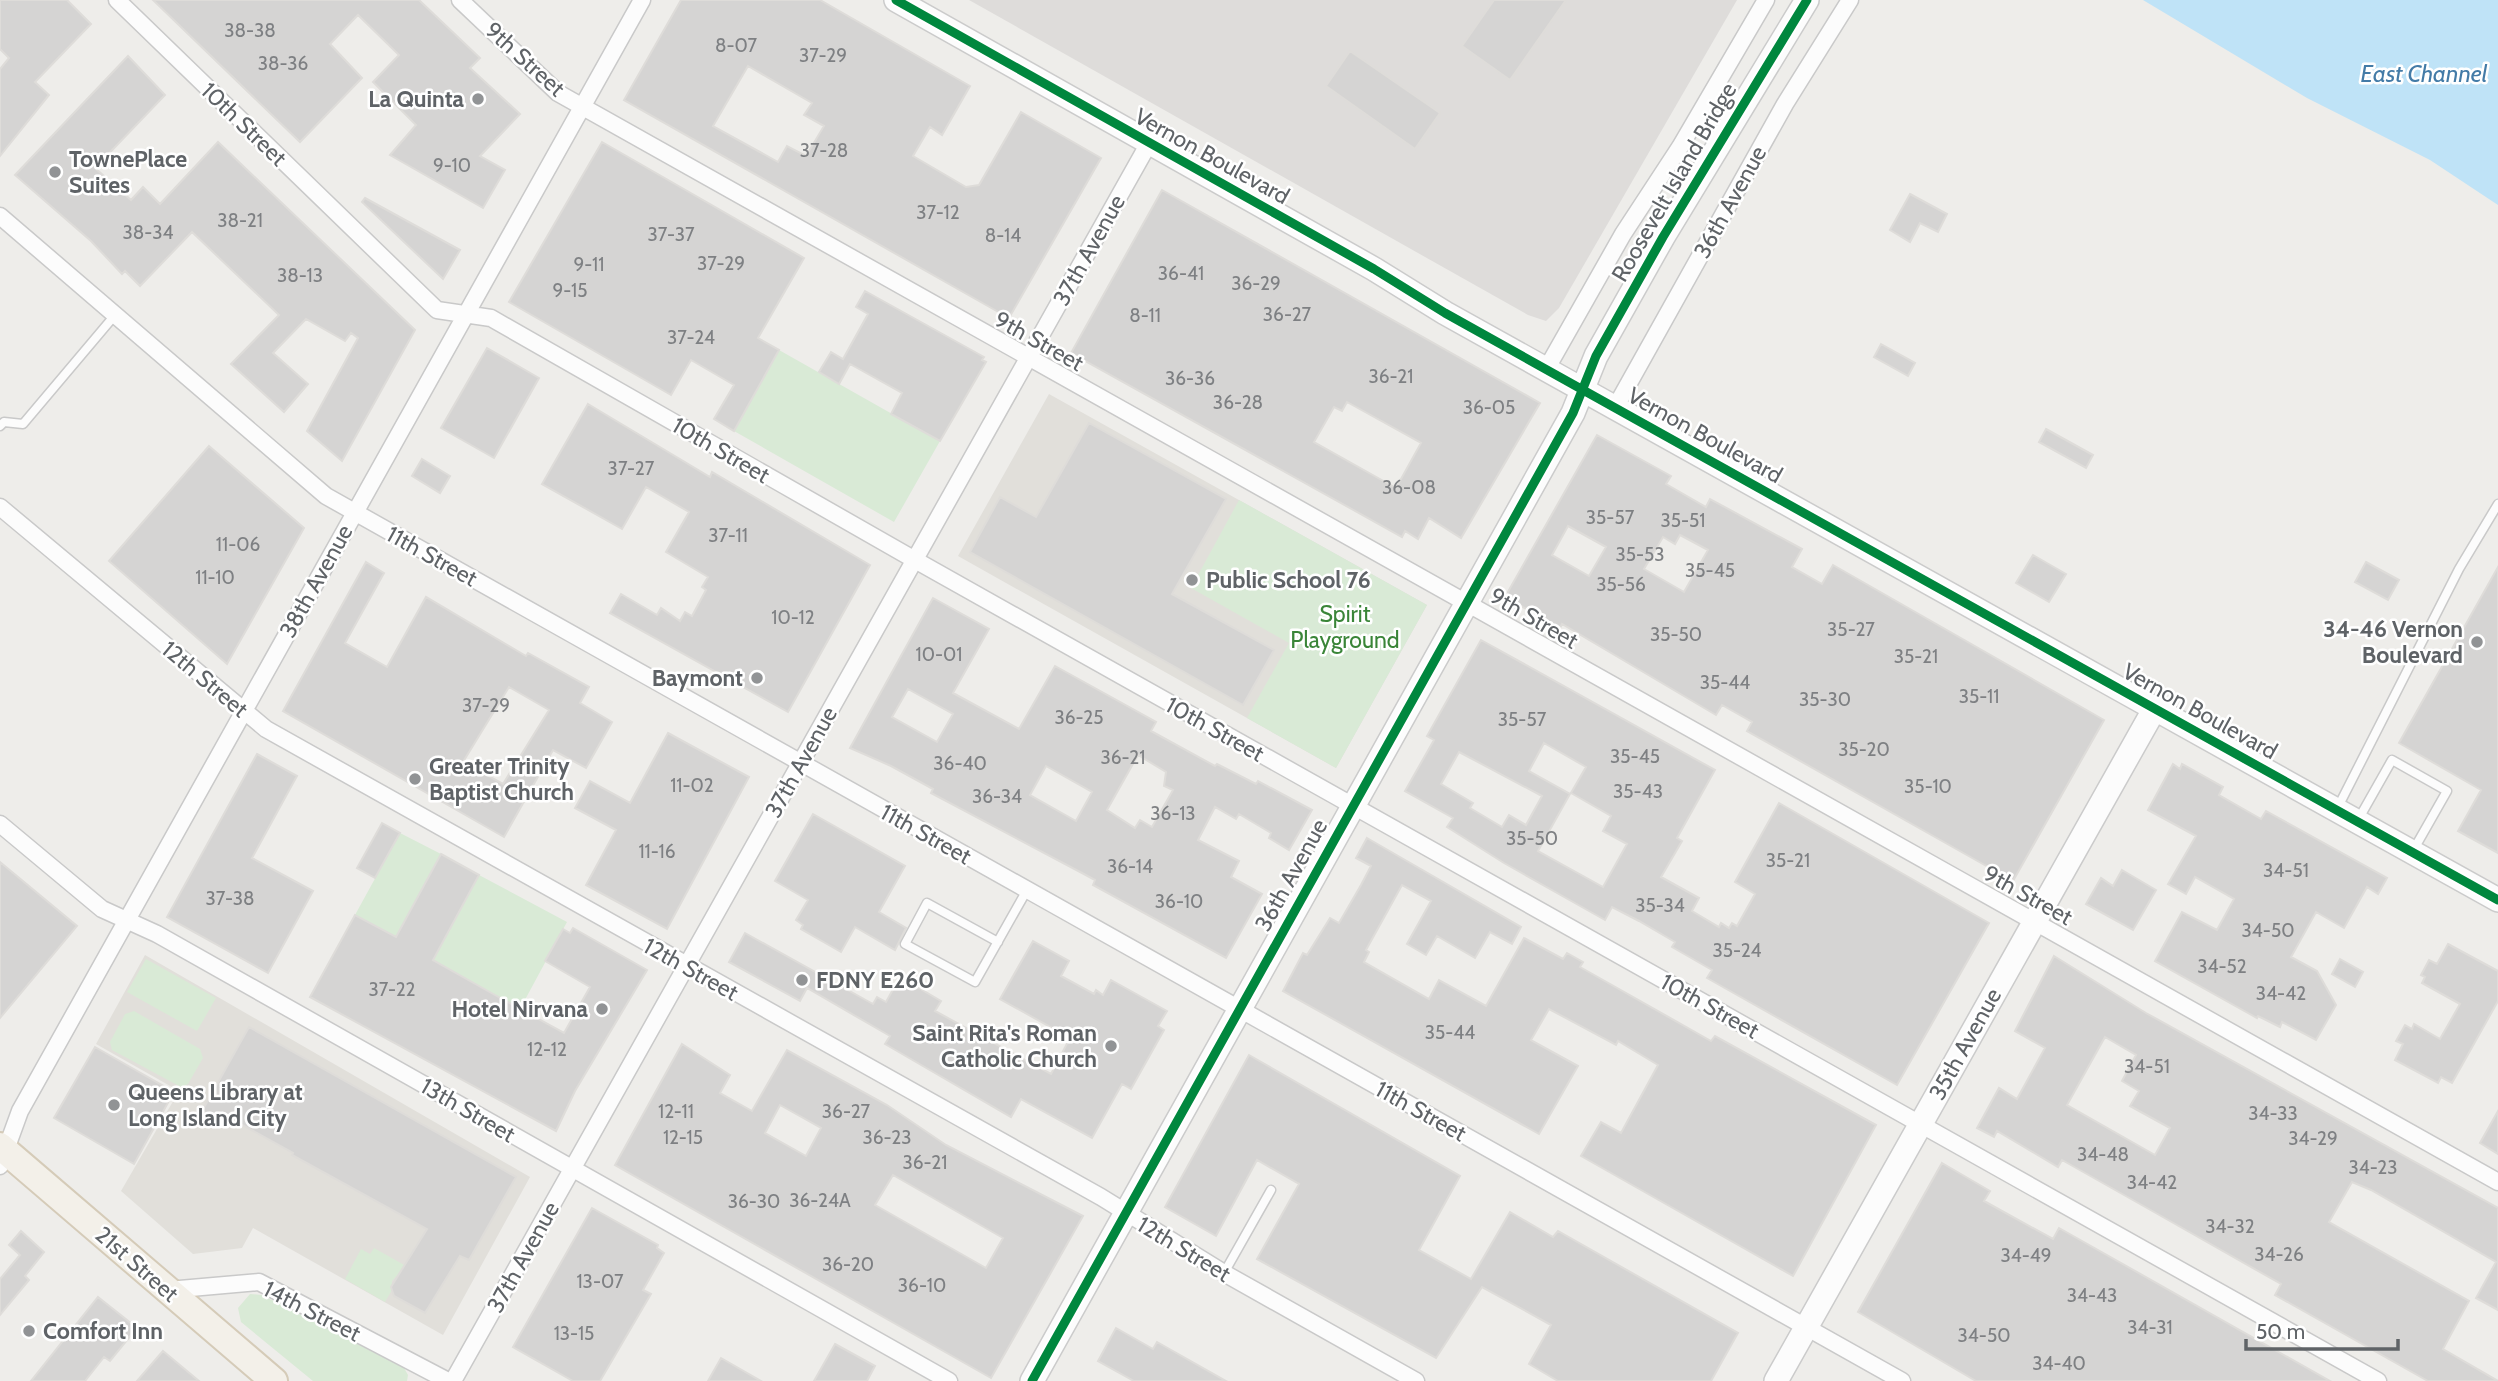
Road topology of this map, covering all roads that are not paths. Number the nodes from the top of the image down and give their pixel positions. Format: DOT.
graph roads {
  1 [pos="117,0"];
  2 [pos="460,0"];
  3 [pos="642,0"];
  4 [pos="896,0"];
  5 [pos="1766,0"];
  6 [pos="1807,0"];
  7 [pos="1850,0"];
  8 [pos="582,106"];
  9 [pos="1149,143"];
  10 [pos="0,216"];
  11 [pos="465,314"];
  12 [pos="115,315"];
  13 [pos="1029,357"];
  14 [pos="1547,368"];
  15 [pos="1583,388"];
  16 [pos="1615,408"];
  17 [pos="0,426"];
  18 [pos="2498,504"];
  19 [pos="0,507"];
  20 [pos="354,512"];
  21 [pos="915,560"];
  22 [pos="1468,602"];
  23 [pos="2155,708"];
  24 [pos="243,711"];
  25 [pos="801,764"];
  26 [pos="1352,806"];
  27 [pos="2337,809"];
  28 [pos="2358,821"];
  29 [pos="0,824"];
  30 [pos="2413,852"];
  31 [pos="1027,890"];
  32 [pos="2498,900"];
  33 [pos="126,920"];
  34 [pos="2034,921"];
  35 [pos="998,942"];
  36 [pos="687,967"];
  37 [pos="1238,1009"];
  38 [pos="1920,1124"];
  39 [pos="2,1154"];
  40 [pos="573,1169"];
  41 [pos="2498,1181"];
  42 [pos="1272,1190"];
  43 [pos="1125,1214"];
  44 [pos="1224,1273"];
  45 [pos="167,1290"];
  46 [pos="1806,1327"];
  47 [pos="274,1381"];
  48 [pos="451,1381"];
  49 [pos="949,1381"];
  50 [pos="1032,1381"];
  51 [pos="1416,1381"];
  52 [pos="1776,1381"];
  53 [pos="1902,1381"];
  54 [pos="2378,1381"];
  1 -- 11 [label="street, 10th Street"];
  2 -- 8 [label="street, 9th Street"];
  3 -- 8 [label="street, 38th Avenue"];
  4 -- 9 [label="main road, Vernon Boulevard"];
  5 -- 14 [label="street"];
  6 -- 15 [label="main road, Roosevelt Island Bridge"];
  7 -- 16 [label="street, 36th Avenue"];
  8 -- 11 [label="street, 38th Avenue"];
  8 -- 13 [label="street, 9th Street"];
  9 -- 13 [label="street, 37th Avenue"];
  9 -- 14 [label="main road, Vernon Boulevard"];
  10 -- 12 [label="street, 11th Street"];
  11 -- 20 [label="street, 38th Avenue"];
  11 -- 21 [label="street, 10th Street"];
  12 -- 17 [label="lane"];
  12 -- 20 [label="street, 11th Street"];
  13 -- 21 [label="street, 37th Avenue"];
  13 -- 22 [label="street, 9th Street"];
  14 -- 15 [label="main road, Vernon Boulevard"];
  15 -- 16 [label="main road, Vernon Boulevard"];
  15 -- 22 [label="main road, 36th Avenue"];
  16 -- 23 [label="main road, Vernon Boulevard"];
  18 -- 27 [label="lane"];
  19 -- 24 [label="street, 12th Street"];
  20 -- 24 [label="street, 38th Avenue"];
  20 -- 25 [label="street, 11th Street"];
  21 -- 25 [label="street, 37th Avenue"];
  21 -- 26 [label="street, 10th Street"];
  22 -- 26 [label="main road, 36th Avenue"];
  22 -- 34 [label="street, 9th Street"];
  23 -- 27 [label="main road, Vernon Boulevard"];
  23 -- 34 [label="main road, 35th Avenue"];
  24 -- 33 [label="street, 38th Avenue"];
  24 -- 36 [label="street, 12th Street"];
  25 -- 31 [label="street, 11th Street"];
  25 -- 36 [label="street, 37th Avenue"];
  26 -- 37 [label="main road, 36th Avenue"];
  26 -- 38 [label="street, 10th Street"];
  27 -- 28 [label="main road, Vernon Boulevard"];
  28 -- 30 [label="main road, Vernon Boulevard"];
  28 -- 30 [label="lane"];
  29 -- 33 [label="street, 13th Street"];
  30 -- 32 [label="main road, Vernon Boulevard"];
  31 -- 35 [label="lane"];
  31 -- 37 [label="street, 11th Street"];
  33 -- 39 [label="street, 38th Avenue"];
  33 -- 40 [label="street, 13th Street"];
  34 -- 38 [label="main road, 35th Avenue"];
  34 -- 41 [label="street, 9th Street"];
  35 -- 35 [label="lane"];
  36 -- 40 [label="street, 37th Avenue"];
  36 -- 43 [label="street, 12th Street"];
  37 -- 43 [label="main road, 36th Avenue"];
  37 -- 46 [label="street, 11th Street"];
  38 -- 46 [label="main road, 35th Avenue"];
  38 -- 54 [label="street, 10th Street"];
  39 -- 45 [label="main road, 21st Street"];
  40 -- 48 [label="street, 37th Avenue"];
  40 -- 49 [label="street, 13th Street"];
  42 -- 44 [label="lane"];
  43 -- 44 [label="street, 12th Street"];
  43 -- 50 [label="main road, 36th Avenue"];
  44 -- 51 [label="street, 12th Street"];
  45 -- 47 [label="main road, 21st Street"];
  45 -- 48 [label="street, 14th Street"];
  46 -- 52 [label="main road, 35th Avenue"];
  46 -- 53 [label="street, 11th Street"];
}
